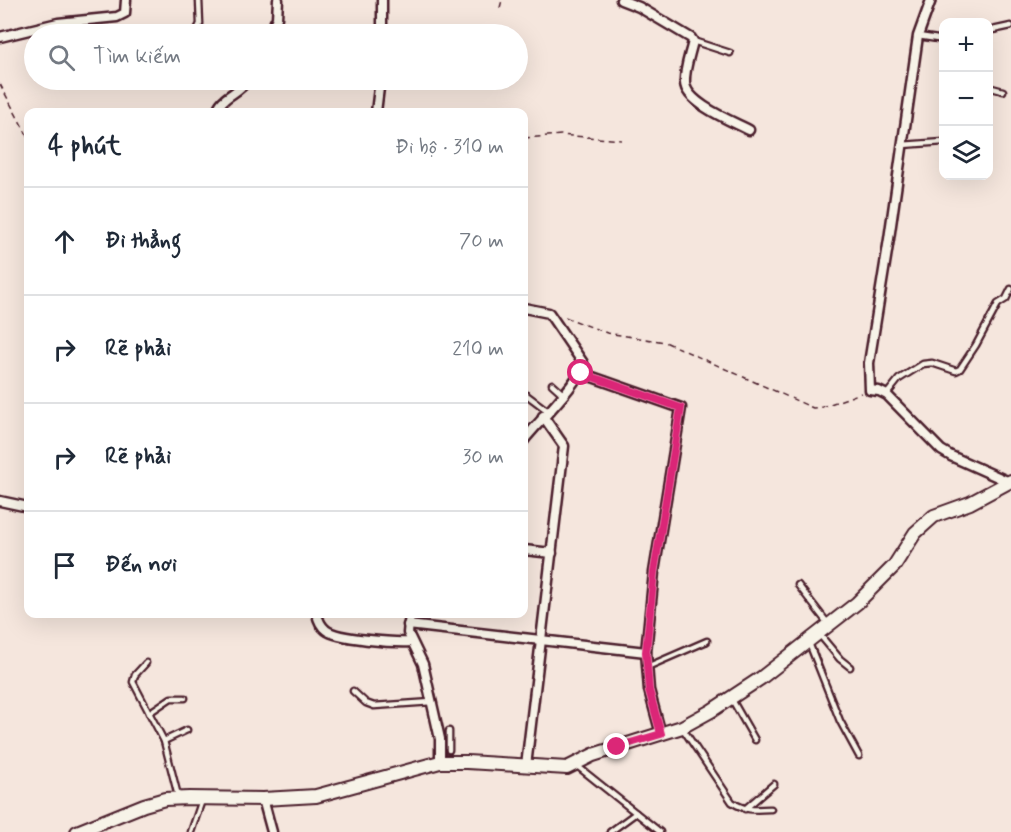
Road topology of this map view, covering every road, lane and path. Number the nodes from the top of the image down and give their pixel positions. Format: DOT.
graph roads {
  1 [pos="126,0"];
  2 [pos="199,0"];
  3 [pos="278,0"];
  4 [pos="382,0"];
  5 [pos="502,0"];
  6 [pos="621,0"];
  7 [pos="931,0"];
  8 [pos="641,3"];
  9 [pos="500,8"];
  10 [pos="54,24"];
  11 [pos="200,24"];
  12 [pos="274,24"];
  13 [pos="382,24"];
  14 [pos="1011,26"];
  15 [pos="993,30"];
  16 [pos="24,31"];
  17 [pos="918,36"];
  18 [pos="0,37"];
  19 [pos="939,39"];
  20 [pos="693,41"];
  21 [pos="730,53"];
  22 [pos="0,84"];
  23 [pos="993,89"];
  24 [pos="239,90"];
  25 [pos="379,90"];
  26 [pos="1003,92"];
  27 [pos="219,108"];
  28 [pos="376,108"];
  29 [pos="24,129"];
  30 [pos="749,130"];
  31 [pos="528,138"];
  32 [pos="622,140"];
  33 [pos="939,142"];
  34 [pos="902,145"];
  35 [pos="1011,289"];
  36 [pos="528,309"];
  37 [pos="549,313"];
  38 [pos="581,373"];
  39 [pos="552,384"];
  40 [pos="870,390"];
  41 [pos="563,394"];
  42 [pos="887,394"];
  43 [pos="528,397"];
  44 [pos="545,414"];
  45 [pos="528,435"];
  46 [pos="1010,481"];
  47 [pos="0,501"];
  48 [pos="24,506"];
  49 [pos="528,550"];
  50 [pos="552,553"];
  51 [pos="798,585"];
  52 [pos="319,618"];
  53 [pos="409,618"];
  54 [pos="408,625"];
  55 [pos="818,633"];
  56 [pos="541,640"];
  57 [pos="707,641"];
  58 [pos="411,642"];
  59 [pos="646,652"];
  60 [pos="146,663"];
  61 [pos="647,667"];
  62 [pos="850,667"];
  63 [pos="354,691"];
  64 [pos="185,698"];
  65 [pos="731,698"];
  66 [pos="432,702"];
  67 [pos="149,713"];
  68 [pos="682,727"];
  69 [pos="187,730"];
  70 [pos="450,731"];
  71 [pos="661,734"];
  72 [pos="755,740"];
  73 [pos="164,741"];
  74 [pos="859,756"];
  75 [pos="447,758"];
  76 [pos="574,763"];
  77 [pos="526,766"];
  78 [pos="774,784"];
  79 [pos="179,798"];
  80 [pos="203,798"];
  81 [pos="263,799"];
  82 [pos="745,809"];
  83 [pos="771,809"];
  84 [pos="636,813"];
  85 [pos="77,832"];
  86 [pos="191,832"];
  87 [pos="272,832"];
  88 [pos="610,832"];
  89 [pos="660,832"];
  1 -- 10 [label="street"];
  2 -- 11 [label="lane"];
  3 -- 12 [label="street"];
  4 -- 13 [label="street"];
  5 -- 9 [label="path"];
  6 -- 8 [label="street"];
  7 -- 17 [label="street"];
  8 -- 20 [label="street"];
  14 -- 15 [label="lane"];
  16 -- 18 [label="street"];
  17 -- 19 [label="lane"];
  17 -- 34 [label="street"];
  20 -- 21 [label="lane"];
  20 -- 30 [label="street"];
  22 -- 29 [label="path"];
  23 -- 26 [label="lane"];
  24 -- 27 [label="street"];
  25 -- 28 [label="street"];
  31 -- 32 [label="path"];
  33 -- 34 [label="lane"];
  34 -- 40 [label="street"];
  35 -- 42 [label="lane"];
  36 -- 37 [label="street"];
  37 -- 38 [label="street"];
  37 -- 40 [label="path"];
  38 -- 41 [label="street"];
  38 -- 59 [label="street"];
  39 -- 41 [label="lane"];
  40 -- 42 [label="street"];
  41 -- 44 [label="street"];
  42 -- 46 [label="street"];
  43 -- 44 [label="lane"];
  44 -- 45 [label="street"];
  44 -- 50 [label="street"];
  46 -- 55 [label="street"];
  47 -- 48 [label="street"];
  49 -- 50 [label="street"];
  50 -- 56 [label="street"];
  51 -- 55 [label="lane"];
  52 -- 58 [label="street"];
  53 -- 54 [label="street"];
  54 -- 56 [label="street"];
  54 -- 58 [label="street"];
  55 -- 62 [label="lane"];
  55 -- 65 [label="street"];
  55 -- 74 [label="lane"];
  56 -- 59 [label="street"];
  56 -- 77 [label="street"];
  57 -- 61 [label="lane"];
  58 -- 66 [label="street"];
  59 -- 61 [label="street"];
  60 -- 67 [label="lane"];
  61 -- 71 [label="street"];
  63 -- 66 [label="lane"];
  64 -- 67 [label="lane"];
  65 -- 68 [label="street"];
  65 -- 72 [label="lane"];
  66 -- 75 [label="street"];
  67 -- 73 [label="lane"];
  68 -- 71 [label="street"];
  68 -- 82 [label="lane"];
  69 -- 73 [label="lane"];
  70 -- 75 [label="lane"];
  71 -- 76 [label="street"];
  73 -- 79 [label="lane"];
  75 -- 77 [label="street"];
  75 -- 81 [label="street"];
  76 -- 77 [label="street"];
  76 -- 84 [label="lane"];
  78 -- 82 [label="lane"];
  79 -- 80 [label="street"];
  79 -- 85 [label="street"];
  80 -- 81 [label="street"];
  80 -- 86 [label="lane"];
  81 -- 87 [label="street"];
  82 -- 83 [label="lane"];
  84 -- 88 [label="lane"];
  84 -- 89 [label="lane"];
}
